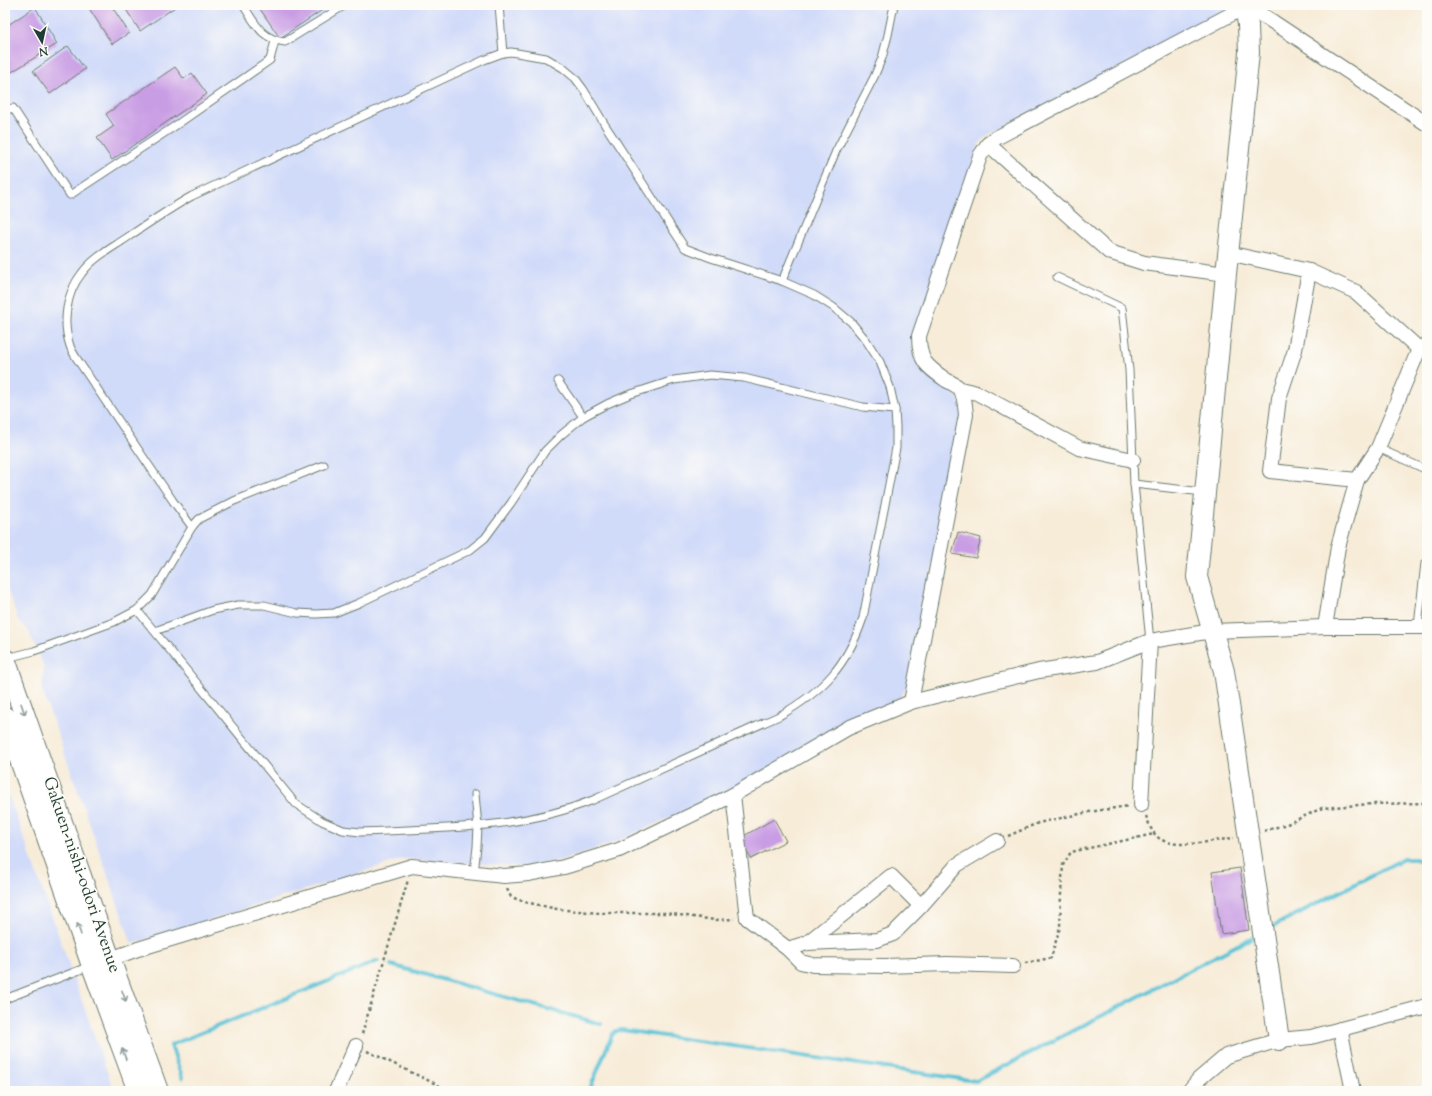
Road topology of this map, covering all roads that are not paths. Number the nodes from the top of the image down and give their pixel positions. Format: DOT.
graph roads {
  1 [pos="243,5"];
  2 [pos="345,5"];
  3 [pos="499,5"];
  4 [pos="894,5"];
  5 [pos="1245,6"];
  6 [pos="275,41"];
  7 [pos="503,53"];
  8 [pos="5,110"];
  9 [pos="1427,124"];
  10 [pos="988,144"];
  11 [pos="1228,253"];
  12 [pos="1309,271"];
  13 [pos="1226,274"];
  14 [pos="1057,276"];
  15 [pos="782,281"];
  16 [pos="1423,347"];
  17 [pos="558,381"];
  18 [pos="960,389"];
  19 [pos="895,410"];
  20 [pos="583,417"];
  21 [pos="1378,448"];
  22 [pos="1133,460"];
  23 [pos="324,465"];
  24 [pos="1427,470"];
  25 [pos="1357,480"];
  26 [pos="1134,484"];
  27 [pos="1204,492"];
  28 [pos="192,527"];
  29 [pos="1427,562"];
  30 [pos="137,610"];
  31 [pos="1325,627"];
  32 [pos="1422,627"];
  33 [pos="155,631"];
  34 [pos="1212,631"];
  35 [pos="1150,641"];
  36 [pos="5,659"];
  37 [pos="911,702"];
  38 [pos="5,717"];
  39 [pos="475,794"];
  40 [pos="733,795"];
  41 [pos="1141,805"];
  42 [pos="478,827"];
  43 [pos="997,840"];
  44 [pos="474,873"];
  45 [pos="921,906"];
  46 [pos="807,943"];
  47 [pos="788,948"];
  48 [pos="101,962"];
  49 [pos="1013,966"];
  50 [pos="5,999"];
  51 [pos="1427,1006"];
  52 [pos="1340,1029"];
  53 [pos="1279,1040"];
  54 [pos="356,1046"];
  55 [pos="138,1091"];
  56 [pos="158,1091"];
  57 [pos="336,1091"];
  58 [pos="1189,1091"];
  59 [pos="1353,1091"];
  1 -- 6 [label="lane"];
  2 -- 6 [label="lane"];
  3 -- 7 [label="lane"];
  4 -- 15 [label="lane"];
  5 -- 9 [label="street"];
  5 -- 10 [label="street"];
  5 -- 11 [label="street"];
  6 -- 8 [label="lane"];
  7 -- 15 [label="lane"];
  7 -- 28 [label="lane"];
  10 -- 13 [label="street"];
  10 -- 18 [label="street"];
  11 -- 12 [label="street"];
  11 -- 13 [label="street"];
  12 -- 16 [label="street"];
  12 -- 25 [label="street"];
  13 -- 27 [label="street"];
  14 -- 22 [label="lane"];
  15 -- 19 [label="lane"];
  16 -- 21 [label="street"];
  17 -- 20 [label="lane"];
  18 -- 22 [label="street"];
  18 -- 37 [label="street"];
  19 -- 20 [label="lane"];
  19 -- 42 [label="lane"];
  20 -- 33 [label="lane"];
  21 -- 24 [label="lane"];
  21 -- 25 [label="street"];
  22 -- 26 [label="lane"];
  23 -- 28 [label="lane"];
  25 -- 31 [label="street"];
  26 -- 27 [label="lane"];
  26 -- 35 [label="lane"];
  27 -- 34 [label="street"];
  28 -- 30 [label="lane"];
  29 -- 32 [label="lane"];
  30 -- 33 [label="lane"];
  30 -- 36 [label="lane"];
  31 -- 32 [label="street"];
  31 -- 34 [label="street"];
  33 -- 42 [label="lane"];
  34 -- 35 [label="street"];
  34 -- 53 [label="street"];
  35 -- 37 [label="street"];
  35 -- 41 [label="street"];
  36 -- 48 [label="street, Gakuen-nishi-odori Avenue, one-way"];
  37 -- 40 [label="street"];
  48 -- 38 [label="street, Gakuen-nishi-odori Avenue, one-way"];
  39 -- 42 [label="lane"];
  40 -- 44 [label="street"];
  40 -- 47 [label="street"];
  42 -- 44 [label="lane"];
  43 -- 45 [label="street"];
  44 -- 48 [label="street"];
  45 -- 46 [label="street"];
  45 -- 46 [label="street"];
  46 -- 47 [label="street"];
  47 -- 49 [label="street"];
  48 -- 50 [label="lane"];
  55 -- 48 [label="street, Gakuen-nishi-odori Avenue, one-way"];
  48 -- 56 [label="street, Gakuen-nishi-odori Avenue, one-way"];
  51 -- 52 [label="street"];
  52 -- 53 [label="street"];
  52 -- 59 [label="street"];
  53 -- 58 [label="street"];
  54 -- 57 [label="street"];
}
